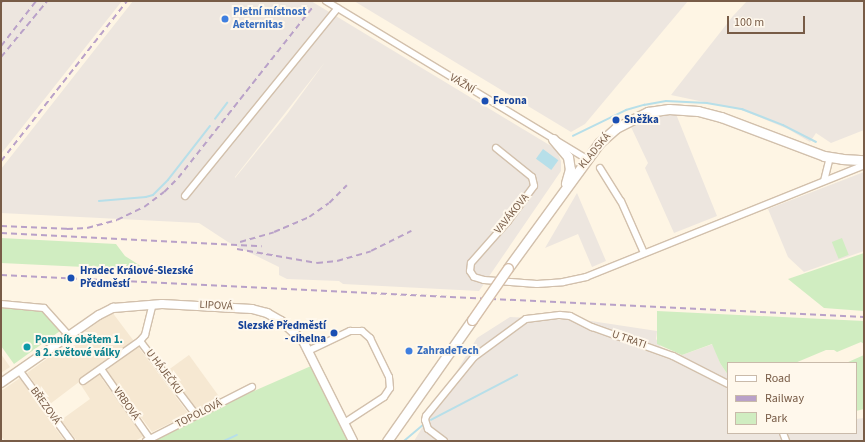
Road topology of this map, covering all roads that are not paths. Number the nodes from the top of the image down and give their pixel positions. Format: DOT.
graph roads {
  1 [pos="326,1"];
  2 [pos="338,8"];
  3 [pos="553,139"];
  4 [pos="496,148"];
  5 [pos="830,157"];
  6 [pos="587,159"];
  7 [pos="864,160"];
  8 [pos="864,165"];
  9 [pos="600,168"];
  10 [pos="824,181"];
  11 [pos="563,192"];
  12 [pos="185,196"];
  13 [pos="644,254"];
  14 [pos="1,304"];
  15 [pos="153,304"];
  16 [pos="69,336"];
  17 [pos="140,341"];
  18 [pos="308,351"];
  19 [pos="101,369"];
  20 [pos="19,370"];
  21 [pos="83,381"];
  22 [pos="1,383"];
  23 [pos="727,383"];
  24 [pos="252,387"];
  25 [pos="196,415"];
  26 [pos="401,422"];
  27 [pos="344,423"];
  28 [pos="148,440"];
  29 [pos="71,441"];
  30 [pos="353,441"];
  31 [pos="381,441"];
  32 [pos="387,441"];
  33 [pos="444,441"];
  1 -- 2 [label="street, VÁŽNÍ"];
  2 -- 3 [label="street, VÁŽNÍ"];
  2 -- 12 [label="street"];
  3 -- 6 [label="street, VÁŽNÍ"];
  3 -- 11 [label="main road"];
  4 -- 13 [label="street, VAVÁKOVA"];
  5 -- 6 [label="main road, KLADSKÁ"];
  5 -- 7 [label="main road, KLADSKÁ"];
  5 -- 10 [label="street"];
  6 -- 11 [label="main road, KLADSKÁ"];
  8 -- 10 [label="street"];
  9 -- 13 [label="street, KLADSKÁ"];
  10 -- 13 [label="street"];
  11 -- 26 [label="main road, KLADSKÁ, bridge"];
  14 -- 16 [label="street"];
  15 -- 16 [label="street, LIPOVÁ"];
  15 -- 17 [label="street, U HÁJEČKU"];
  15 -- 18 [label="street, LIPOVÁ"];
  16 -- 20 [label="street"];
  17 -- 19 [label="street"];
  17 -- 25 [label="street, U HÁJEČKU"];
  18 -- 27 [label="street, LIPOVÁ"];
  18 -- 27 [label="street"];
  19 -- 21 [label="street"];
  19 -- 28 [label="street, VRBOVÁ"];
  20 -- 22 [label="street"];
  20 -- 29 [label="street, BŘEZOVÁ"];
  23 -- 33 [label="street, U TRATI"];
  24 -- 25 [label="street, TOPOLOVÁ"];
  25 -- 28 [label="street, TOPOLOVÁ"];
  26 -- 31 [label="main road"];
  26 -- 32 [label="main road, KLADSKÁ"];
  27 -- 30 [label="street, LIPOVÁ"];
}
